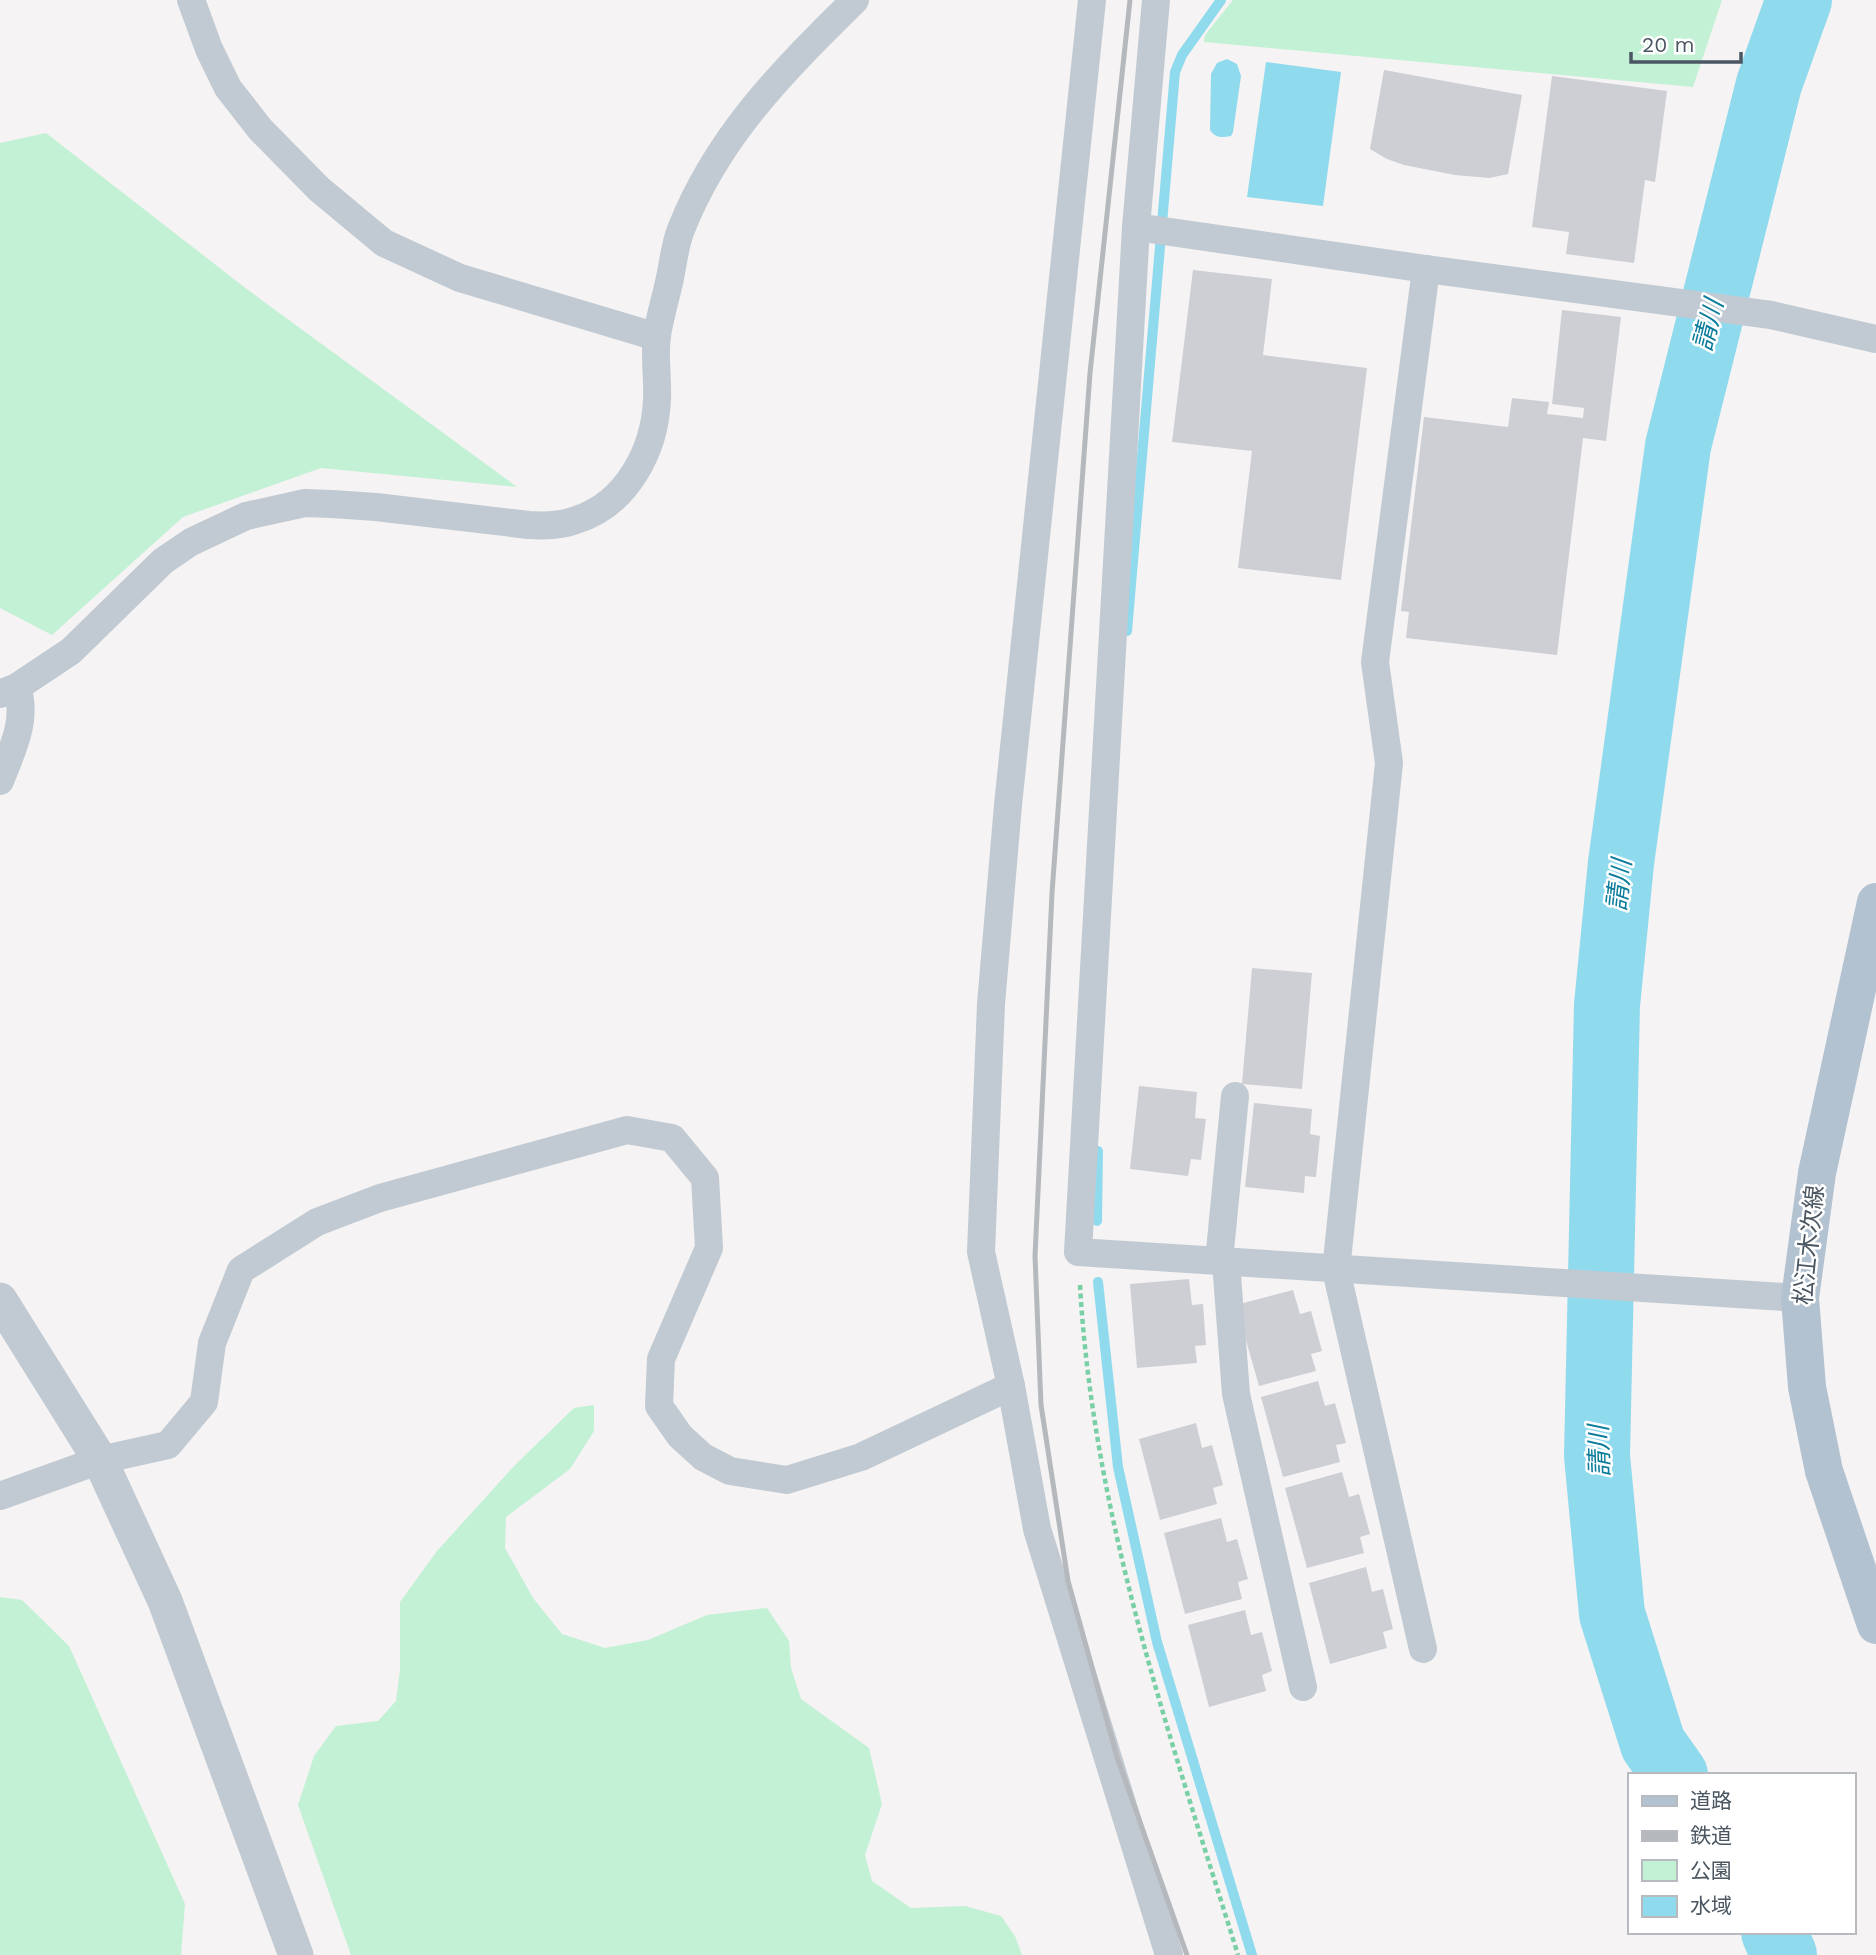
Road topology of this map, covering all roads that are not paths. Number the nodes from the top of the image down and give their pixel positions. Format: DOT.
graph roads {
  1 [pos="191,0"];
  2 [pos="855,0"];
  3 [pos="1092,0"];
  4 [pos="1156,0"];
  5 [pos="1143,229"];
  6 [pos="1426,269"];
  7 [pos="657,337"];
  8 [pos="1876,339"];
  9 [pos="9,691"];
  10 [pos="0,781"];
  11 [pos="1876,902"];
  12 [pos="1235,1096"];
  13 [pos="1222,1261"];
  14 [pos="1336,1270"];
  15 [pos="1800,1298"];
  16 [pos="0,1300"];
  17 [pos="1011,1386"];
  18 [pos="100,1460"];
  19 [pos="0,1496"];
  20 [pos="1876,1625"];
  21 [pos="1423,1649"];
  22 [pos="1303,1687"];
  23 [pos="296,1955"];
  24 [pos="1168,1955"];
  1 -- 7 [label="street"];
  2 -- 7 [label="street"];
  3 -- 17 [label="street"];
  4 -- 5 [label="street"];
  5 -- 6 [label="street"];
  5 -- 13 [label="street"];
  6 -- 8 [label="street"];
  6 -- 14 [label="street"];
  7 -- 9 [label="street"];
  9 -- 10 [label="street"];
  11 -- 15 [label="main road, 松江木次線"];
  12 -- 13 [label="street"];
  13 -- 14 [label="street"];
  13 -- 22 [label="street"];
  14 -- 15 [label="street"];
  14 -- 21 [label="street"];
  15 -- 20 [label="main road, 松江木次線"];
  16 -- 18 [label="street"];
  17 -- 18 [label="street"];
  17 -- 24 [label="street"];
  18 -- 19 [label="street"];
  18 -- 23 [label="street"];
}
